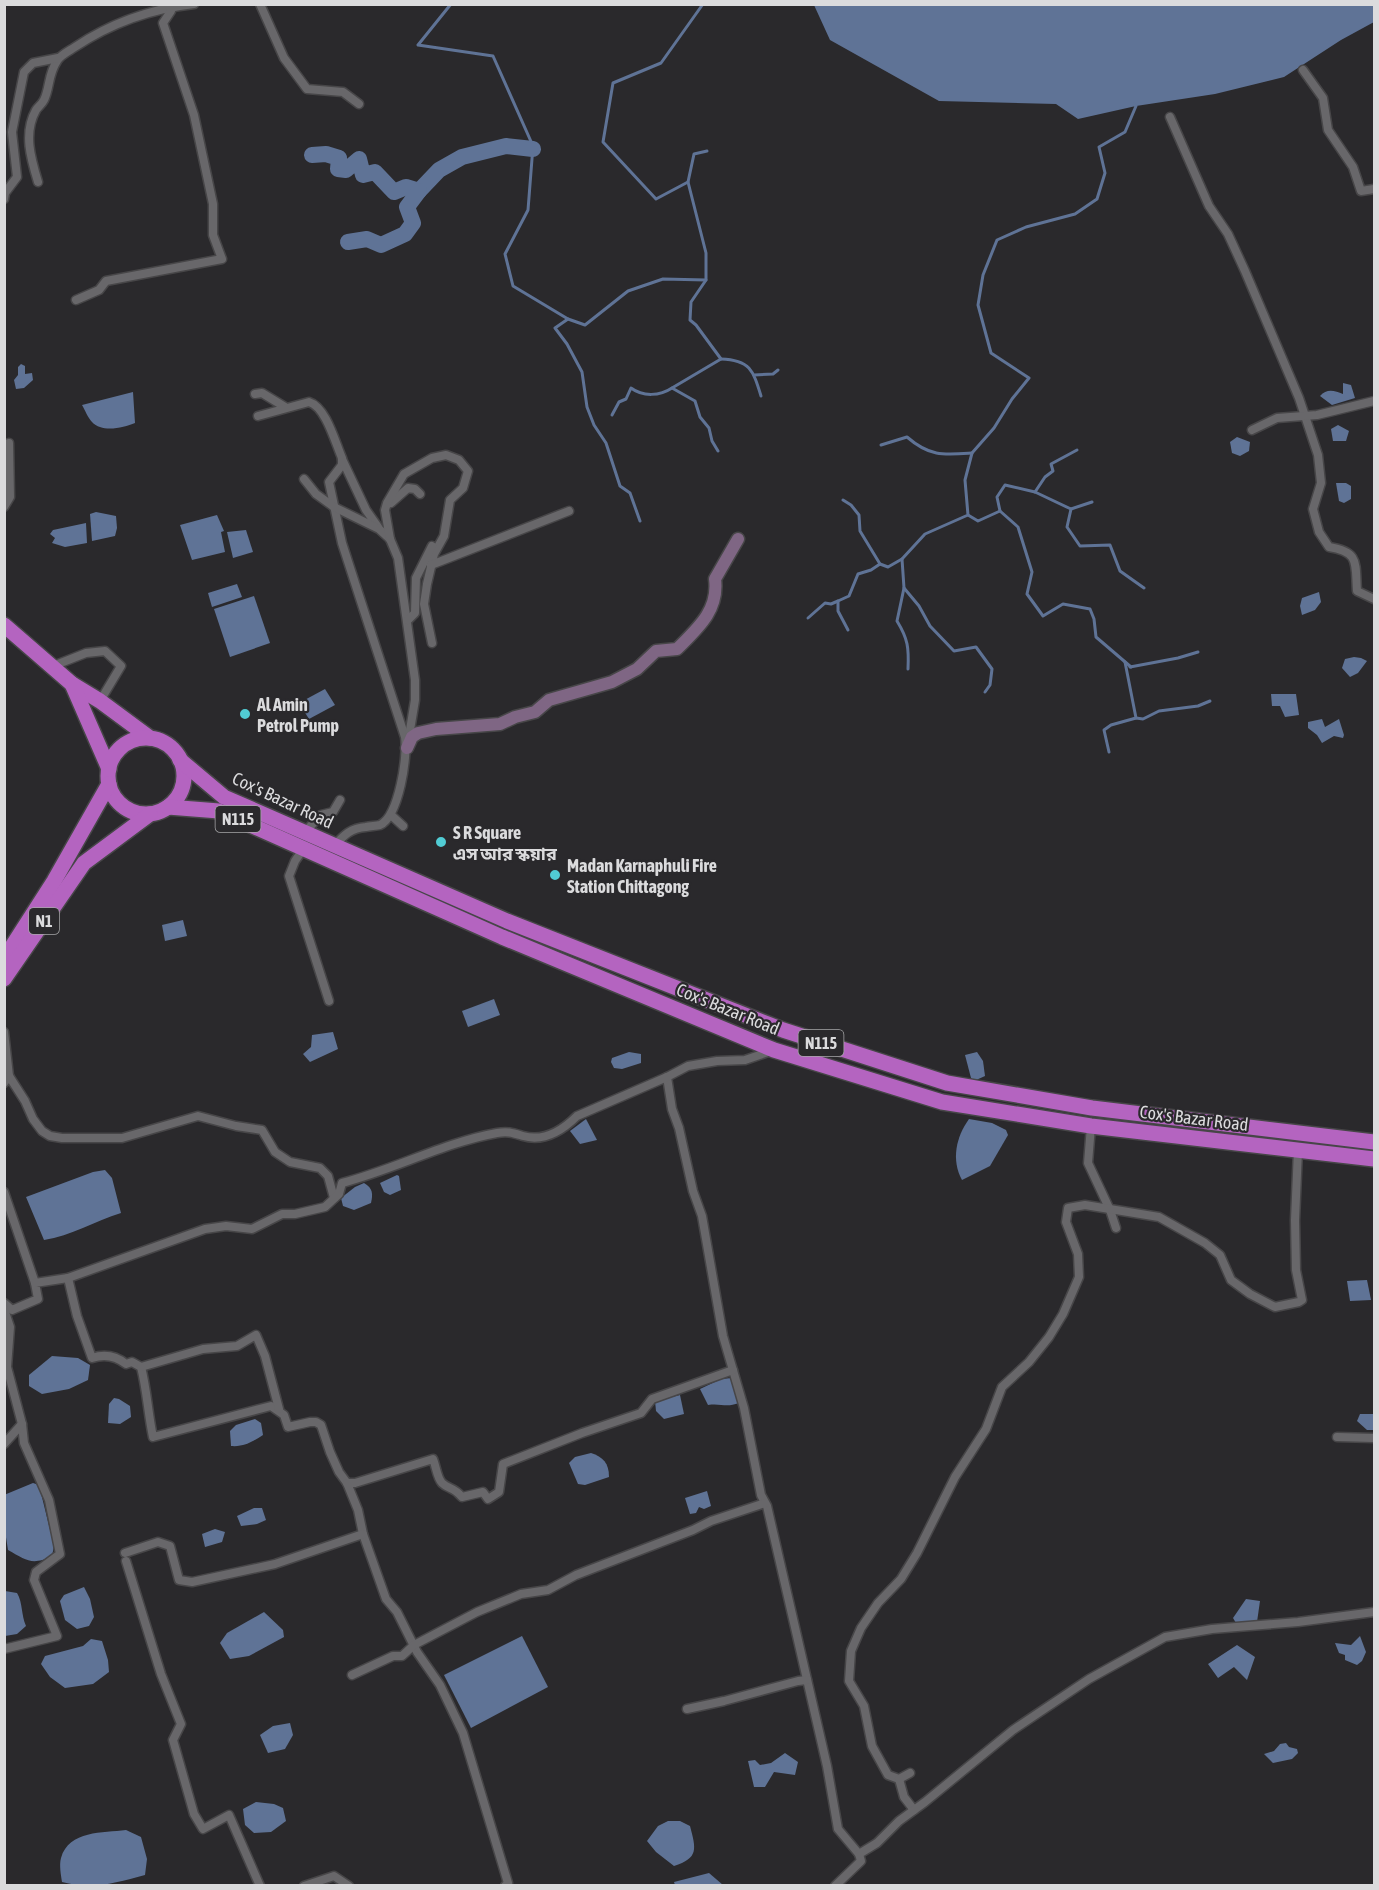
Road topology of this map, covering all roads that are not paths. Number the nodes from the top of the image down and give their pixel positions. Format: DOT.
graph roads {
  1 [pos="194,4"];
  2 [pos="260,4"];
  3 [pos="169,6"];
  4 [pos="58,58"];
  5 [pos="1303,70"];
  6 [pos="359,104"];
  7 [pos="1170,117"];
  8 [pos="38,182"];
  9 [pos="1374,189"];
  10 [pos="4,200"];
  11 [pos="75,300"];
  12 [pos="255,393"];
  13 [pos="1374,401"];
  14 [pos="285,407"];
  15 [pos="258,416"];
  16 [pos="1305,416"];
  17 [pos="1252,430"];
  18 [pos="9,443"];
  19 [pos="342,458"];
  20 [pos="303,479"];
  21 [pos="420,494"];
  22 [pos="4,507"];
  23 [pos="334,507"];
  24 [pos="386,507"];
  25 [pos="448,508"];
  26 [pos="569,511"];
  27 [pos="379,529"];
  28 [pos="390,539"];
  29 [pos="738,539"];
  30 [pos="431,566"];
  31 [pos="1374,599"];
  32 [pos="408,621"];
  33 [pos="4,625"];
  34 [pos="432,643"];
  35 [pos="53,666"];
  36 [pos="72,684"];
  37 [pos="100,701"];
  38 [pos="150,738"];
  39 [pos="407,748"];
  40 [pos="180,760"];
  41 [pos="109,769"];
  42 [pos="109,784"];
  43 [pos="340,800"];
  44 [pos="168,807"];
  45 [pos="150,814"];
  46 [pos="391,815"];
  47 [pos="403,826"];
  48 [pos="304,832"];
  49 [pos="335,845"];
  50 [pos="304,848"];
  51 [pos="4,959"];
  52 [pos="4,979"];
  53 [pos="328,1001"];
  54 [pos="4,1032"];
  55 [pos="774,1050"];
  56 [pos="667,1077"];
  57 [pos="7,1079"];
  58 [pos="1091,1126"];
  59 [pos="1374,1142"];
  60 [pos="1299,1150"];
  61 [pos="1374,1159"];
  62 [pos="4,1192"];
  63 [pos="334,1198"];
  64 [pos="1110,1210"];
  65 [pos="1116,1228"];
  66 [pos="68,1278"];
  67 [pos="35,1283"];
  68 [pos="4,1304"];
  69 [pos="4,1309"];
  70 [pos="141,1367"];
  71 [pos="733,1370"];
  72 [pos="279,1409"];
  73 [pos="22,1424"];
  74 [pos="1337,1437"];
  75 [pos="1374,1438"];
  76 [pos="4,1444"];
  77 [pos="347,1483"];
  78 [pos="765,1503"];
  79 [pos="363,1534"];
  80 [pos="1374,1612"];
  81 [pos="414,1646"];
  82 [pos="4,1649"];
  83 [pos="351,1675"];
  84 [pos="807,1680"];
  85 [pos="687,1709"];
  86 [pos="910,1773"];
  87 [pos="899,1779"];
  88 [pos="914,1810"];
  89 [pos="859,1854"];
  90 [pos="260,1886"];
  91 [pos="304,1886"];
  92 [pos="349,1886"];
  93 [pos="505,1886"];
  94 [pos="835,1886"];
  1 -- 3 [label="street"];
  2 -- 6 [label="street"];
  3 -- 4 [label="street"];
  3 -- 11 [label="street"];
  4 -- 8 [label="street"];
  4 -- 10 [label="street"];
  5 -- 9 [label="street"];
  7 -- 16 [label="street"];
  12 -- 14 [label="street"];
  13 -- 16 [label="street"];
  14 -- 15 [label="street"];
  14 -- 19 [label="street"];
  16 -- 17 [label="street"];
  16 -- 31 [label="street"];
  18 -- 22 [label="street"];
  19 -- 23 [label="street"];
  19 -- 27 [label="street"];
  20 -- 23 [label="street"];
  21 -- 24 [label="street"];
  23 -- 27 [label="street"];
  23 -- 39 [label="street"];
  24 -- 25 [label="street"];
  24 -- 28 [label="street"];
  25 -- 30 [label="street"];
  25 -- 32 [label="street"];
  26 -- 30 [label="street"];
  27 -- 28 [label="street"];
  28 -- 32 [label="street"];
  29 -- 39 [label="street"];
  30 -- 34 [label="street"];
  32 -- 39 [label="street"];
  33 -- 35 [label="highway"];
  35 -- 36 [label="highway"];
  35 -- 37 [label="street"];
  36 -- 37 [label="highway"];
  36 -- 41 [label="highway"];
  37 -- 38 [label="highway"];
  38 -- 40 [label="highway"];
  38 -- 41 [label="highway"];
  39 -- 46 [label="street"];
  40 -- 44 [label="highway"];
  40 -- 48 [label="highway, Cox's Bazar Road / N115"];
  41 -- 42 [label="highway"];
  42 -- 45 [label="highway"];
  42 -- 51 [label="highway, N1"];
  43 -- 48 [label="street"];
  44 -- 45 [label="highway"];
  44 -- 50 [label="highway, Cox's Bazar Road / N115"];
  45 -- 52 [label="highway, N1"];
  46 -- 47 [label="street"];
  46 -- 49 [label="street"];
  48 -- 49 [label="highway, Cox's Bazar Road / N115"];
  49 -- 59 [label="highway, Cox's Bazar Road / N115"];
  50 -- 53 [label="street"];
  50 -- 55 [label="highway, Cox's Bazar Road / N115"];
  54 -- 57 [label="street"];
  55 -- 56 [label="street"];
  55 -- 58 [label="highway, Cox's Bazar Road / N115"];
  56 -- 63 [label="street"];
  56 -- 71 [label="street"];
  57 -- 63 [label="street"];
  58 -- 60 [label="highway, Cox's Bazar Road / N115"];
  58 -- 64 [label="street"];
  60 -- 61 [label="highway, Cox's Bazar Road / N115"];
  60 -- 64 [label="street"];
  62 -- 67 [label="street"];
  63 -- 66 [label="street"];
  64 -- 65 [label="street"];
  64 -- 87 [label="street"];
  66 -- 67 [label="street"];
  66 -- 70 [label="street"];
  67 -- 68 [label="street"];
  69 -- 73 [label="street"];
  70 -- 72 [label="street"];
  70 -- 72 [label="street"];
  71 -- 77 [label="street"];
  71 -- 78 [label="street"];
  72 -- 77 [label="street"];
  73 -- 76 [label="street"];
  73 -- 82 [label="street"];
  74 -- 75 [label="street"];
  77 -- 79 [label="street"];
  78 -- 81 [label="street"];
  78 -- 84 [label="street"];
  79 -- 81 [label="street"];
  79 -- 90 [label="street"];
  80 -- 88 [label="street"];
  81 -- 83 [label="street"];
  81 -- 93 [label="street"];
  84 -- 85 [label="street"];
  84 -- 89 [label="street"];
  86 -- 87 [label="street"];
  87 -- 88 [label="street"];
  88 -- 89 [label="street"];
  89 -- 94 [label="street"];
  91 -- 92 [label="street"];
}
